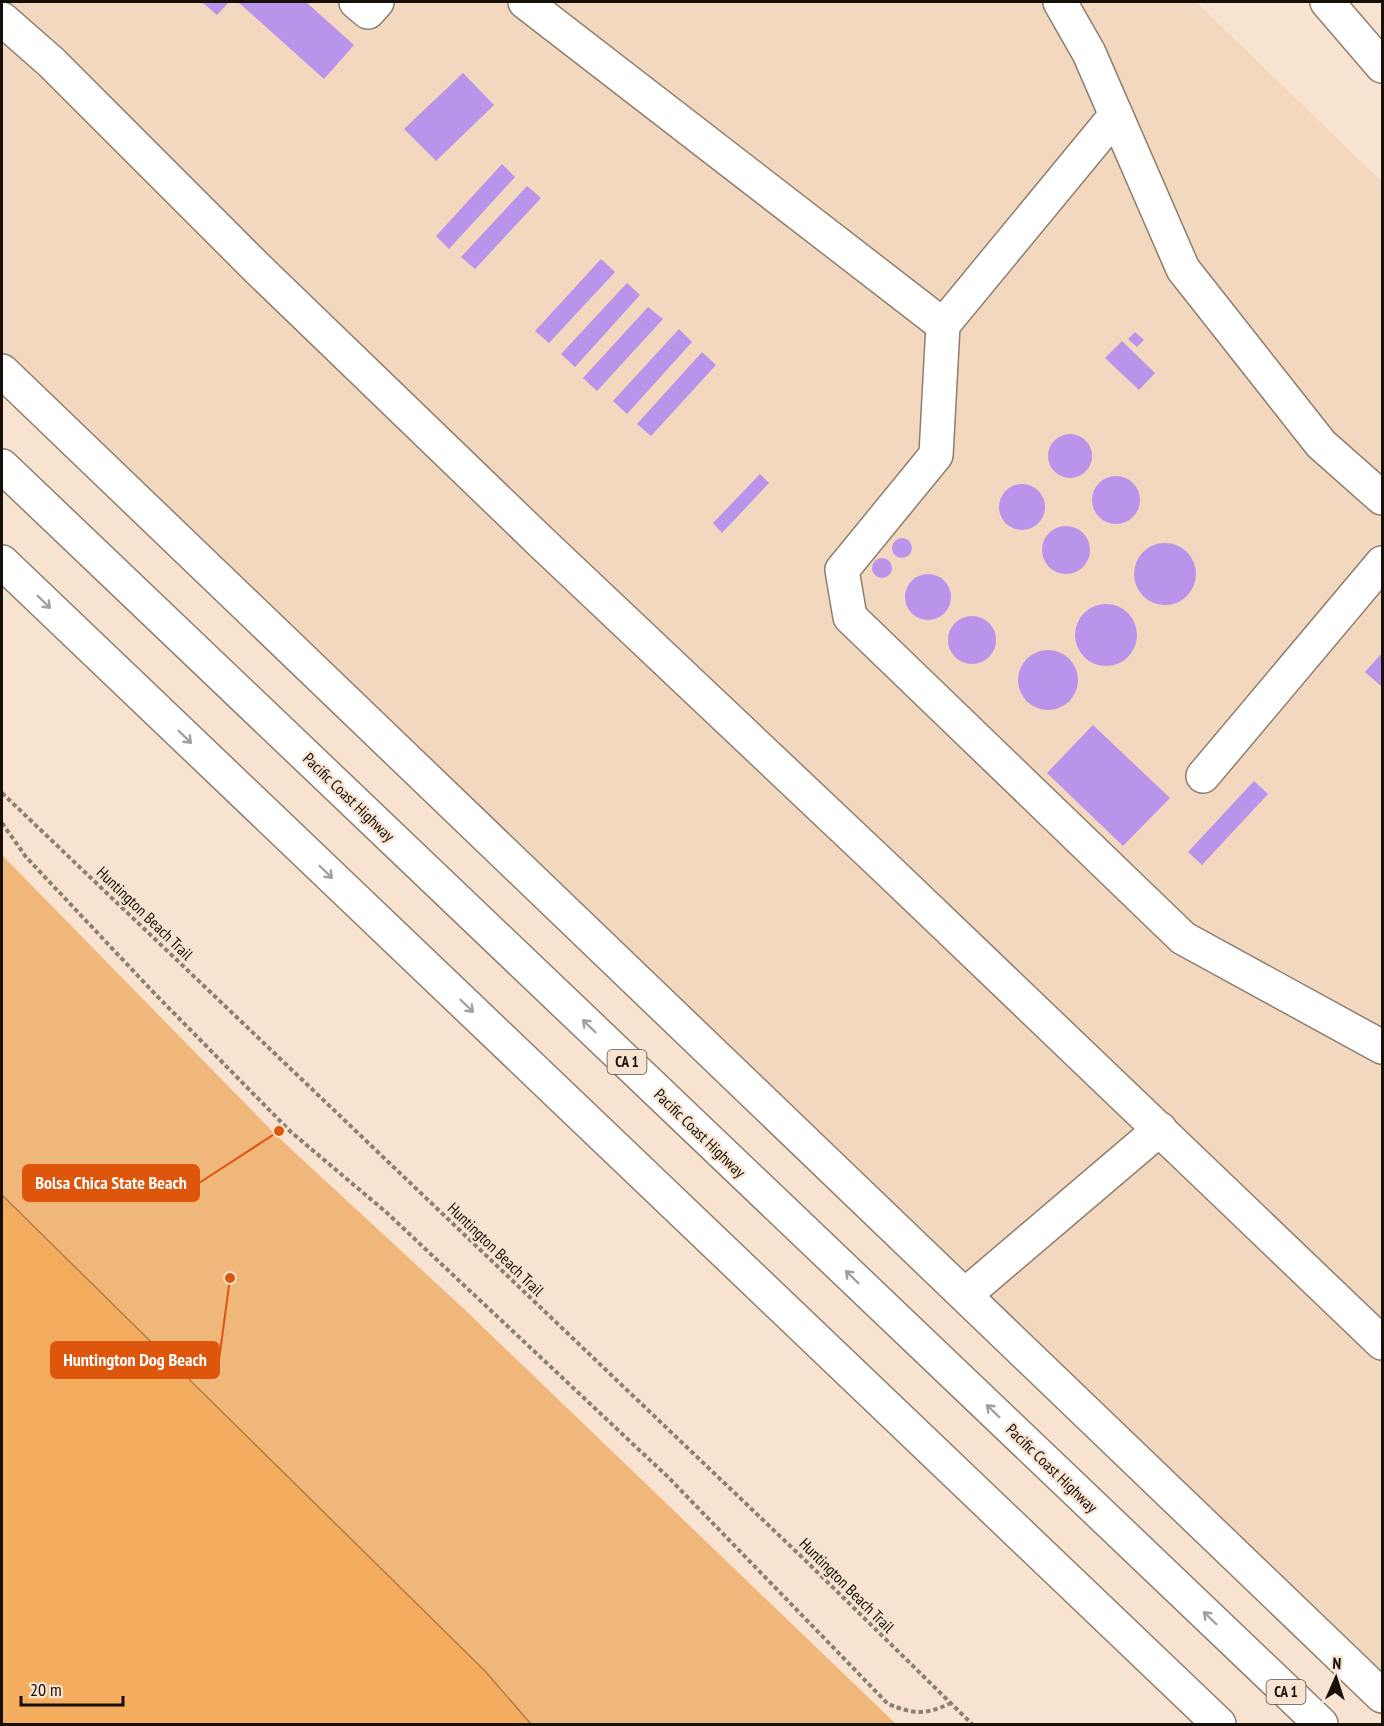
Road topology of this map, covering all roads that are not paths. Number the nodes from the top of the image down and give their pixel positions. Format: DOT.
graph roads {
  1 [pos="356,2"];
  2 [pos="377,2"];
  3 [pos="525,2"];
  4 [pos="1060,2"];
  5 [pos="1327,2"];
  6 [pos="2,19"];
  7 [pos="1383,66"];
  8 [pos="1116,115"];
  9 [pos="943,325"];
  10 [pos="2,371"];
  11 [pos="2,466"];
  12 [pos="1383,498"];
  13 [pos="2,562"];
  14 [pos="1383,563"];
  15 [pos="1203,777"];
  16 [pos="1383,1047"];
  17 [pos="1160,1129"];
  18 [pos="965,1295"];
  19 [pos="1383,1343"];
  20 [pos="1383,1696"];
  21 [pos="1220,1725"];
  22 [pos="1321,1725"];
  1 -- 2 [label="main road"];
  3 -- 9 [label="main road"];
  4 -- 8 [label="main road"];
  5 -- 7 [label="main road"];
  6 -- 17 [label="main road"];
  8 -- 9 [label="main road"];
  8 -- 12 [label="main road"];
  9 -- 16 [label="main road"];
  10 -- 18 [label="main road"];
  22 -- 11 [label="main road, Pacific Coast Highway / CA 1, one-way"];
  13 -- 21 [label="main road, one-way"];
  14 -- 15 [label="main road"];
  17 -- 18 [label="main road"];
  17 -- 19 [label="main road"];
  18 -- 20 [label="main road"];
}
